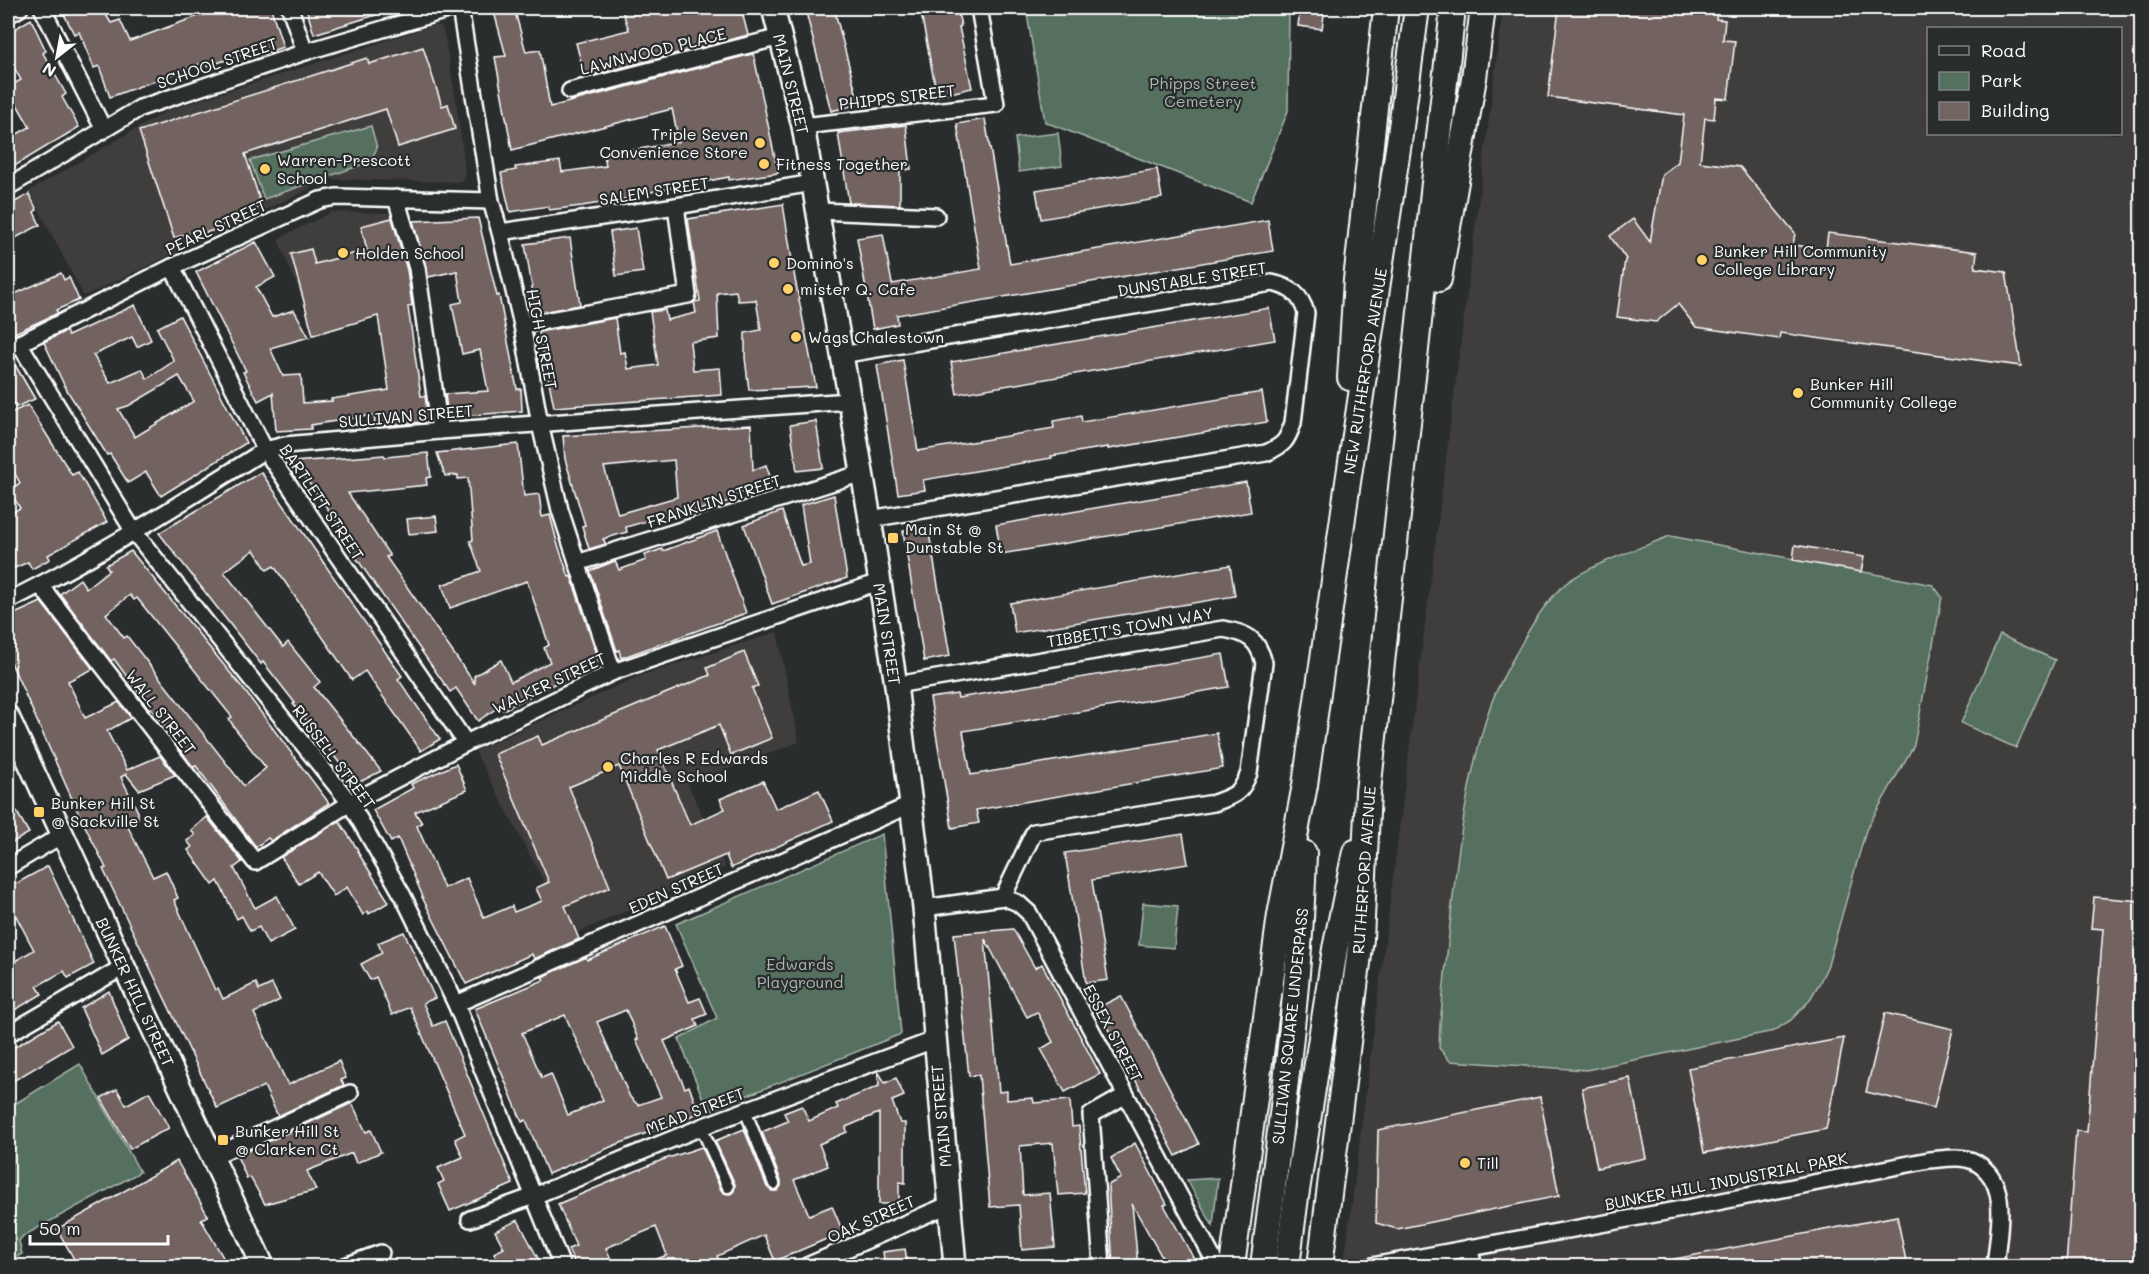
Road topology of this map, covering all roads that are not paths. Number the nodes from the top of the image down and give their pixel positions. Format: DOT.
graph roads {
  1 [pos="20,8"];
  2 [pos="42,8"];
  3 [pos="290,8"];
  4 [pos="454,8"];
  5 [pos="460,8"];
  6 [pos="773,8"];
  7 [pos="979,8"];
  8 [pos="1386,8"];
  9 [pos="1417,8"];
  10 [pos="1453,8"];
  11 [pos="1483,8"];
  12 [pos="8,15"];
  13 [pos="780,37"];
  14 [pos="305,52"];
  15 [pos="570,92"];
  16 [pos="803,126"];
  17 [pos="103,128"];
  18 [pos="813,183"];
  19 [pos="8,187"];
  20 [pos="396,198"];
  21 [pos="491,201"];
  22 [pos="676,206"];
  23 [pos="818,211"];
  24 [pos="936,216"];
  25 [pos="500,232"];
  26 [pos="172,267"];
  27 [pos="522,325"];
  28 [pos="13,346"];
  29 [pos="841,355"];
  30 [pos="849,401"];
  31 [pos="540,424"];
  32 [pos="440,431"];
  33 [pos="265,450"];
  34 [pos="862,473"];
  35 [pos="1404,474"];
  36 [pos="1347,482"];
  37 [pos="870,519"];
  38 [pos="134,532"];
  39 [pos="577,563"];
  40 [pos="879,582"];
  41 [pos="40,585"];
  42 [pos="8,601"];
  43 [pos="613,672"];
  44 [pos="896,685"];
  45 [pos="8,717"];
  46 [pos="466,743"];
  47 [pos="1305,785"];
  48 [pos="1368,792"];
  49 [pos="350,803"];
  50 [pos="910,805"];
  51 [pos="62,836"];
  52 [pos="255,862"];
  53 [pos="8,867"];
  54 [pos="1003,897"];
  55 [pos="924,908"];
  56 [pos="123,967"];
  57 [pos="456,1004"];
  58 [pos="8,1034"];
  59 [pos="934,1040"];
  60 [pos="350,1093"];
  61 [pos="1126,1095"];
  62 [pos="746,1110"];
  63 [pos="701,1127"];
  64 [pos="212,1156"];
  65 [pos="774,1184"];
  66 [pos="728,1187"];
  67 [pos="534,1196"];
  68 [pos="948,1205"];
  69 [pos="470,1220"];
  70 [pos="1469,1248"];
  71 [pos="381,1253"];
  72 [pos="263,1266"];
  73 [pos="345,1266"];
  74 [pos="562,1266"];
  75 [pos="807,1266"];
  76 [pos="955,1266"];
  77 [pos="1102,1266"];
  78 [pos="1217,1266"];
  79 [pos="1232,1266"];
  80 [pos="1263,1266"];
  81 [pos="1287,1266"];
  82 [pos="1320,1266"];
  83 [pos="1372,1266"];
  84 [pos="1474,1266"];
  85 [pos="1995,1266"];
  1 -- 12 [label="street"];
  2 -- 17 [label="street"];
  3 -- 14 [label="street"];
  4 -- 14 [label="street, SCHOOL STREET"];
  5 -- 21 [label="street, HIGH STREET"];
  6 -- 13 [label="main road, MAIN STREET"];
  7 -- 16 [label="street, PHIPPS STREET"];
  8 -- 36 [label="main road, NEW RUTHERFORD AVENUE"];
  9 -- 36 [label="main road, NEW RUTHERFORD AVENUE"];
  10 -- 35 [label="main road"];
  11 -- 35 [label="main road"];
  13 -- 15 [label="street, LAWNWOOD PLACE"];
  13 -- 16 [label="main road, MAIN STREET"];
  14 -- 17 [label="street, SCHOOL STREET"];
  16 -- 18 [label="main road, MAIN STREET"];
  17 -- 19 [label="street, SCHOOL STREET"];
  18 -- 22 [label="street, SALEM STREET"];
  18 -- 23 [label="main road, MAIN STREET"];
  20 -- 21 [label="street, PEARL STREET"];
  20 -- 26 [label="street, PEARL STREET"];
  20 -- 32 [label="street"];
  21 -- 25 [label="street, HIGH STREET"];
  22 -- 25 [label="street, SALEM STREET"];
  22 -- 27 [label="street"];
  23 -- 24 [label="street"];
  23 -- 29 [label="main road, MAIN STREET"];
  25 -- 27 [label="street, HIGH STREET"];
  26 -- 28 [label="street, PEARL STREET"];
  26 -- 33 [label="street, BARTLETT STREET"];
  27 -- 31 [label="street, HIGH STREET"];
  28 -- 38 [label="street, RUSSELL STREET"];
  29 -- 30 [label="main road, MAIN STREET"];
  29 -- 37 [label="street, DUNSTABLE STREET"];
  30 -- 31 [label="street, SULLIVAN STREET"];
  30 -- 34 [label="main road, MAIN STREET"];
  31 -- 32 [label="street, SULLIVAN STREET"];
  31 -- 39 [label="street, HIGH STREET"];
  32 -- 33 [label="street, SULLIVAN STREET"];
  33 -- 38 [label="street, SULLIVAN STREET"];
  33 -- 46 [label="street, BARTLETT STREET"];
  34 -- 37 [label="main road, MAIN STREET"];
  34 -- 39 [label="street, FRANKLIN STREET"];
  35 -- 48 [label="main road, RUTHERFORD AVENUE"];
  36 -- 47 [label="main road"];
  37 -- 40 [label="main road, MAIN STREET"];
  38 -- 41 [label="street, SULLIVAN STREET"];
  38 -- 49 [label="street, RUSSELL STREET"];
  39 -- 43 [label="street, HIGH STREET"];
  40 -- 43 [label="street, WALKER STREET"];
  40 -- 44 [label="main road, MAIN STREET"];
  41 -- 42 [label="street, SULLIVAN STREET"];
  41 -- 52 [label="street, WALL STREET"];
  43 -- 46 [label="street, WALKER STREET"];
  44 -- 50 [label="main road, MAIN STREET"];
  44 -- 54 [label="street, TIBBETT'S TOWN WAY"];
  45 -- 51 [label="main road, BUNKER HILL STREET"];
  46 -- 49 [label="street, WALKER STREET"];
  47 -- 79 [label="main road"];
  47 -- 80 [label="main road, SULLIVAN SQUARE UNDERPASS"];
  48 -- 81 [label="main road, SULLIVAN SQUARE UNDERPASS"];
  48 -- 82 [label="main road, RUTHERFORD AVENUE"];
  49 -- 52 [label="street, WALKER STREET"];
  49 -- 57 [label="street, RUSSELL STREET"];
  50 -- 55 [label="main road, MAIN STREET"];
  50 -- 57 [label="street, EDEN STREET"];
  51 -- 53 [label="street"];
  51 -- 56 [label="main road, BUNKER HILL STREET"];
  54 -- 55 [label="street"];
  54 -- 61 [label="street, ESSEX STREET"];
  55 -- 59 [label="main road, MAIN STREET"];
  56 -- 58 [label="street"];
  56 -- 64 [label="main road, BUNKER HILL STREET"];
  57 -- 67 [label="street, RUSSELL STREET"];
  59 -- 62 [label="street, MEAD STREET"];
  59 -- 68 [label="main road, MAIN STREET"];
  60 -- 64 [label="street"];
  61 -- 77 [label="street"];
  61 -- 78 [label="street, ESSEX STREET"];
  62 -- 63 [label="street, MEAD STREET"];
  62 -- 65 [label="street"];
  63 -- 66 [label="street"];
  63 -- 67 [label="street, MEAD STREET"];
  64 -- 72 [label="main road, BUNKER HILL STREET"];
  67 -- 69 [label="street, MEAD STREET"];
  67 -- 74 [label="street, RUSSELL STREET"];
  68 -- 75 [label="street, OAK STREET"];
  68 -- 76 [label="main road, MAIN STREET"];
  70 -- 83 [label="street, BUNKER HILL INDUSTRIAL PARK"];
  70 -- 84 [label="street"];
  70 -- 85 [label="street, BUNKER HILL INDUSTRIAL PARK"];
  71 -- 73 [label="street"];
}
